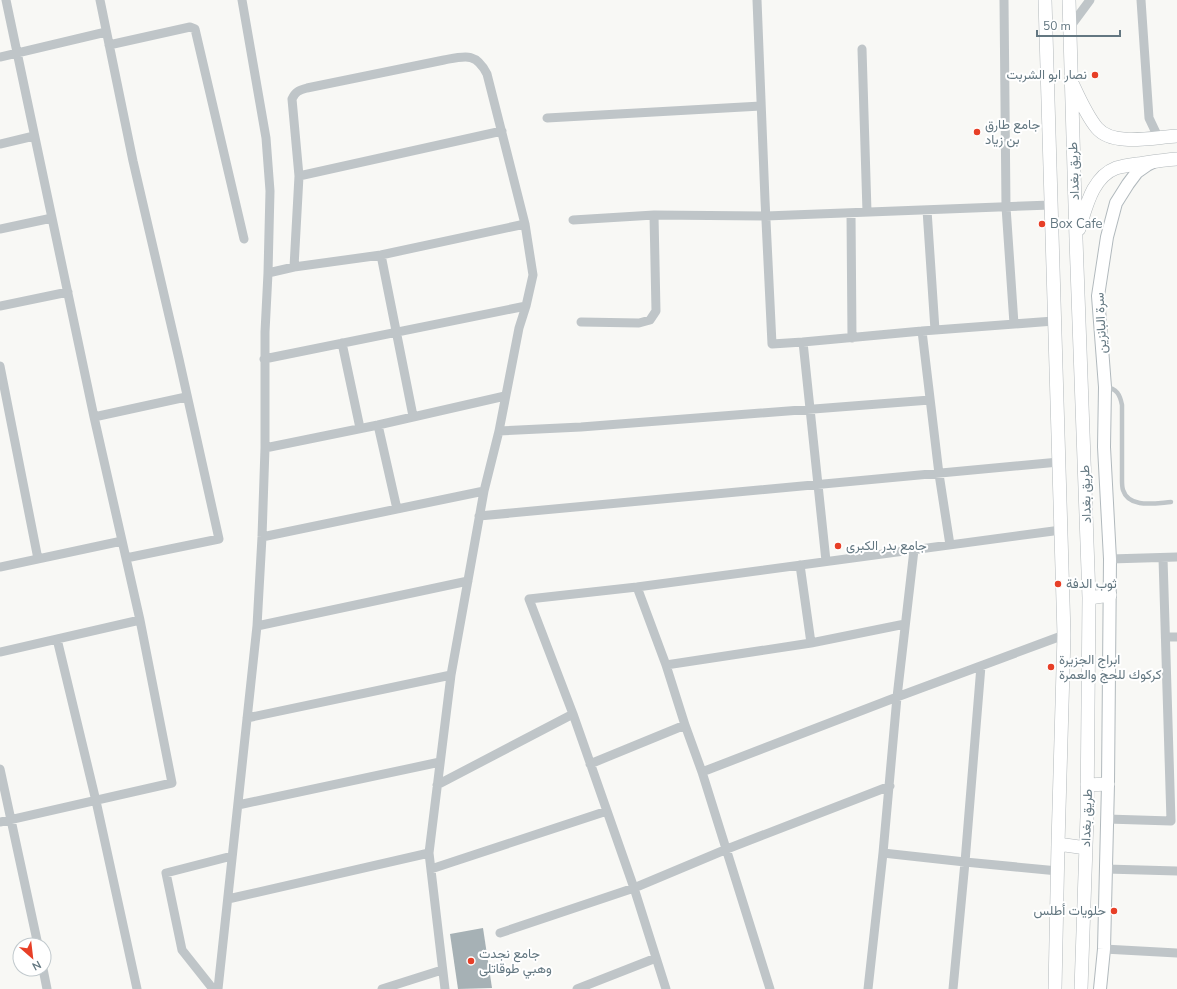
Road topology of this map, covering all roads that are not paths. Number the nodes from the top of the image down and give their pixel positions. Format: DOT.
graph roads {
  1 [pos="6,0"];
  2 [pos="100,0"];
  3 [pos="242,0"];
  4 [pos="758,0"];
  5 [pos="1004,0"];
  6 [pos="1045,0"];
  7 [pos="1069,0"];
  8 [pos="1090,0"];
  9 [pos="1141,0"];
  10 [pos="1070,28"];
  11 [pos="106,32"];
  12 [pos="109,45"];
  13 [pos="862,49"];
  14 [pos="17,54"];
  15 [pos="0,57"];
  16 [pos="1072,83"];
  17 [pos="761,106"];
  18 [pos="547,118"];
  19 [pos="502,131"];
  20 [pos="34,136"];
  21 [pos="1177,136"];
  22 [pos="1158,137"];
  23 [pos="0,144"];
  24 [pos="1177,159"];
  25 [pos="1158,160"];
  26 [pos="299,176"];
  27 [pos="1051,205"];
  28 [pos="1006,207"];
  29 [pos="927,210"];
  30 [pos="867,212"];
  31 [pos="851,213"];
  32 [pos="654,215"];
  33 [pos="766,216"];
  34 [pos="52,218"];
  35 [pos="573,220"];
  36 [pos="525,224"];
  37 [pos="0,229"];
  38 [pos="244,239"];
  39 [pos="1076,239"];
  40 [pos="381,255"];
  41 [pos="294,267"];
  42 [pos="268,274"];
  43 [pos="68,292"];
  44 [pos="0,306"];
  45 [pos="526,306"];
  46 [pos="1054,321"];
  47 [pos="580,322"];
  48 [pos="1014,324"];
  49 [pos="935,330"];
  50 [pos="922,331"];
  51 [pos="396,332"];
  52 [pos="852,338"];
  53 [pos="803,342"];
  54 [pos="342,343"];
  55 [pos="264,359"];
  56 [pos="0,366"];
  57 [pos="1105,386"];
  58 [pos="505,396"];
  59 [pos="186,397"];
  60 [pos="930,400"];
  61 [pos="809,409"];
  62 [pos="413,416"];
  63 [pos="94,417"];
  64 [pos="378,424"];
  65 [pos="360,428"];
  66 [pos="498,431"];
  67 [pos="265,448"];
  68 [pos="1059,462"];
  69 [pos="939,474"];
  70 [pos="818,485"];
  71 [pos="484,491"];
  72 [pos="1172,502"];
  73 [pos="397,509"];
  74 [pos="479,516"];
  75 [pos="1061,530"];
  76 [pos="262,537"];
  77 [pos="122,541"];
  78 [pos="950,545"];
  79 [pos="914,550"];
  80 [pos="1109,555"];
  81 [pos="1177,557"];
  82 [pos="126,558"];
  83 [pos="1163,558"];
  84 [pos="38,559"];
  85 [pos="826,561"];
  86 [pos="800,565"];
  87 [pos="0,567"];
  88 [pos="468,582"];
  89 [pos="637,587"];
  90 [pos="1110,595"];
  91 [pos="1089,598"];
  92 [pos="140,620"];
  93 [pos="905,624"];
  94 [pos="257,626"];
  95 [pos="1064,635"];
  96 [pos="1166,637"];
  97 [pos="1177,637"];
  98 [pos="57,639"];
  99 [pos="811,643"];
  100 [pos="0,652"];
  101 [pos="666,666"];
  102 [pos="981,666"];
  103 [pos="451,675"];
  104 [pos="897,697"];
  105 [pos="573,714"];
  106 [pos="247,718"];
  107 [pos="685,726"];
  108 [pos="440,762"];
  109 [pos="590,764"];
  110 [pos="0,769"];
  111 [pos="702,772"];
  112 [pos="1108,784"];
  113 [pos="437,785"];
  114 [pos="1088,785"];
  115 [pos="890,786"];
  116 [pos="96,801"];
  117 [pos="238,805"];
  118 [pos="608,812"];
  119 [pos="1107,819"];
  120 [pos="12,820"];
  121 [pos="0,822"];
  122 [pos="1058,844"];
  123 [pos="1086,848"];
  124 [pos="727,849"];
  125 [pos="429,853"];
  126 [pos="883,853"];
  127 [pos="232,856"];
  128 [pos="965,862"];
  129 [pos="431,869"];
  130 [pos="1106,869"];
  131 [pos="1058,871"];
  132 [pos="1177,871"];
  133 [pos="634,888"];
  134 [pos="228,899"];
  135 [pos="500,933"];
  136 [pos="36,937"];
  137 [pos="1104,949"];
  138 [pos="1177,953"];
  139 [pos="656,958"];
  140 [pos="442,970"];
  141 [pos="45,977"];
  142 [pos="48,989"];
  143 [pos="137,989"];
  144 [pos="213,989"];
  145 [pos="218,989"];
  146 [pos="382,989"];
  147 [pos="445,989"];
  148 [pos="577,989"];
  149 [pos="666,989"];
  150 [pos="770,989"];
  151 [pos="868,989"];
  152 [pos="953,989"];
  153 [pos="1055,989"];
  154 [pos="1081,989"];
  155 [pos="1100,989"];
  1 -- 14 [label="street"];
  2 -- 11 [label="street"];
  3 -- 42 [label="street"];
  4 -- 17 [label="street"];
  5 -- 28 [label="street"];
  6 -- 27 [label="main road, طريق بغداد"];
  7 -- 10 [label="main road, طريق بغداد"];
  8 -- 10 [label="street"];
  9 -- 22 [label="street"];
  10 -- 16 [label="main road, طريق بغداد"];
  11 -- 12 [label="street"];
  11 -- 14 [label="street"];
  12 -- 38 [label="street"];
  12 -- 59 [label="street"];
  13 -- 30 [label="street"];
  14 -- 15 [label="street"];
  14 -- 20 [label="street"];
  16 -- 22 [label="main road"];
  16 -- 39 [label="main road, طريق بغداد"];
  17 -- 18 [label="street"];
  17 -- 33 [label="street"];
  19 -- 26 [label="street"];
  19 -- 26 [label="street"];
  19 -- 36 [label="street"];
  20 -- 23 [label="street"];
  20 -- 34 [label="street"];
  21 -- 22 [label="main road"];
  22 -- 25 [label="main road"];
  24 -- 25 [label="main road"];
  25 -- 39 [label="main road"];
  25 -- 57 [label="main road, سرة البانزين"];
  26 -- 41 [label="street"];
  27 -- 28 [label="street"];
  27 -- 46 [label="main road, طريق بغداد"];
  28 -- 29 [label="street"];
  28 -- 48 [label="street"];
  29 -- 30 [label="street"];
  29 -- 49 [label="street"];
  30 -- 31 [label="street"];
  31 -- 33 [label="street"];
  31 -- 52 [label="street"];
  32 -- 33 [label="street"];
  32 -- 35 [label="street"];
  32 -- 47 [label="street"];
  33 -- 53 [label="street"];
  34 -- 37 [label="street"];
  34 -- 43 [label="street"];
  36 -- 40 [label="street"];
  36 -- 45 [label="street"];
  39 -- 91 [label="main road, طريق بغداد"];
  40 -- 41 [label="street"];
  40 -- 51 [label="street"];
  41 -- 42 [label="street"];
  42 -- 55 [label="street"];
  43 -- 44 [label="street"];
  43 -- 63 [label="street"];
  45 -- 51 [label="street"];
  45 -- 58 [label="street"];
  46 -- 48 [label="street"];
  46 -- 68 [label="main road, طريق بغداد"];
  48 -- 49 [label="street"];
  49 -- 50 [label="street"];
  50 -- 52 [label="street"];
  50 -- 60 [label="street"];
  51 -- 54 [label="street"];
  51 -- 62 [label="street"];
  52 -- 53 [label="street"];
  53 -- 61 [label="street"];
  54 -- 55 [label="street"];
  54 -- 65 [label="street"];
  55 -- 67 [label="street"];
  56 -- 84 [label="street"];
  57 -- 72 [label="lane"];
  57 -- 80 [label="main road, سرة البانزين"];
  58 -- 62 [label="street"];
  58 -- 66 [label="street"];
  59 -- 63 [label="street"];
  59 -- 82 [label="street"];
  60 -- 61 [label="street"];
  60 -- 69 [label="street"];
  61 -- 66 [label="street"];
  61 -- 70 [label="street"];
  62 -- 64 [label="street"];
  63 -- 77 [label="street"];
  64 -- 65 [label="street"];
  64 -- 73 [label="street"];
  65 -- 67 [label="street"];
  66 -- 71 [label="street"];
  67 -- 76 [label="street"];
  68 -- 69 [label="street"];
  68 -- 75 [label="main road, طريق بغداد"];
  69 -- 70 [label="street"];
  69 -- 78 [label="street"];
  70 -- 74 [label="street"];
  70 -- 85 [label="street"];
  71 -- 73 [label="street"];
  71 -- 74 [label="street"];
  73 -- 76 [label="street"];
  74 -- 88 [label="street"];
  75 -- 78 [label="street"];
  75 -- 95 [label="main road, طريق بغداد"];
  76 -- 94 [label="street"];
  77 -- 82 [label="street"];
  77 -- 84 [label="street"];
  78 -- 79 [label="street"];
  79 -- 85 [label="street"];
  79 -- 93 [label="street"];
  80 -- 83 [label="street"];
  80 -- 90 [label="main road, سرة البانزين"];
  81 -- 83 [label="street"];
  82 -- 92 [label="street"];
  83 -- 96 [label="street"];
  84 -- 87 [label="street"];
  85 -- 86 [label="street"];
  86 -- 89 [label="street"];
  86 -- 99 [label="street"];
  88 -- 94 [label="street"];
  88 -- 103 [label="street"];
  89 -- 101 [label="street"];
  89 -- 105 [label="street"];
  90 -- 91 [label="main road"];
  90 -- 112 [label="main road, سرة البانزين"];
  91 -- 114 [label="main road, طريق بغداد"];
  92 -- 98 [label="street"];
  92 -- 116 [label="street"];
  93 -- 99 [label="street"];
  93 -- 104 [label="street"];
  94 -- 106 [label="street"];
  95 -- 102 [label="street"];
  95 -- 122 [label="main road, طريق بغداد"];
  96 -- 97 [label="street"];
  96 -- 119 [label="street"];
  98 -- 100 [label="street"];
  98 -- 116 [label="street"];
  99 -- 101 [label="street"];
  101 -- 107 [label="street"];
  102 -- 104 [label="street"];
  102 -- 128 [label="street"];
  103 -- 106 [label="street"];
  103 -- 108 [label="street"];
  104 -- 111 [label="street"];
  104 -- 115 [label="street"];
  105 -- 109 [label="street"];
  105 -- 113 [label="street"];
  106 -- 117 [label="street"];
  107 -- 109 [label="street"];
  107 -- 111 [label="street"];
  108 -- 113 [label="street"];
  108 -- 117 [label="street"];
  109 -- 118 [label="street"];
  110 -- 120 [label="street"];
  111 -- 124 [label="street"];
  112 -- 114 [label="main road"];
  112 -- 119 [label="main road, سرة البانزين"];
  113 -- 125 [label="street"];
  114 -- 123 [label="main road, طريق بغداد"];
  115 -- 124 [label="street"];
  115 -- 126 [label="street"];
  116 -- 120 [label="street"];
  116 -- 143 [label="street"];
  117 -- 127 [label="street"];
  118 -- 129 [label="street"];
  118 -- 133 [label="street"];
  119 -- 130 [label="main road, سرة البانزين"];
  120 -- 121 [label="street"];
  120 -- 136 [label="street"];
  122 -- 123 [label="main road"];
  122 -- 131 [label="main road, طريق بغداد"];
  123 -- 154 [label="main road, طريق بغداد"];
  124 -- 133 [label="street"];
  124 -- 150 [label="street"];
  125 -- 129 [label="street"];
  125 -- 134 [label="street"];
  126 -- 128 [label="street"];
  126 -- 151 [label="street"];
  127 -- 134 [label="street"];
  127 -- 144 [label="street"];
  128 -- 131 [label="street"];
  128 -- 152 [label="street"];
  129 -- 140 [label="street"];
  130 -- 132 [label="street"];
  130 -- 137 [label="main road, سرة البانزين"];
  131 -- 153 [label="main road, طريق بغداد"];
  133 -- 135 [label="street"];
  133 -- 139 [label="street"];
  134 -- 145 [label="street"];
  137 -- 138 [label="street"];
  137 -- 155 [label="main road, سرة البانزين"];
  139 -- 148 [label="street"];
  139 -- 149 [label="street"];
  140 -- 146 [label="street"];
  140 -- 147 [label="street"];
  141 -- 142 [label="street"];
}
